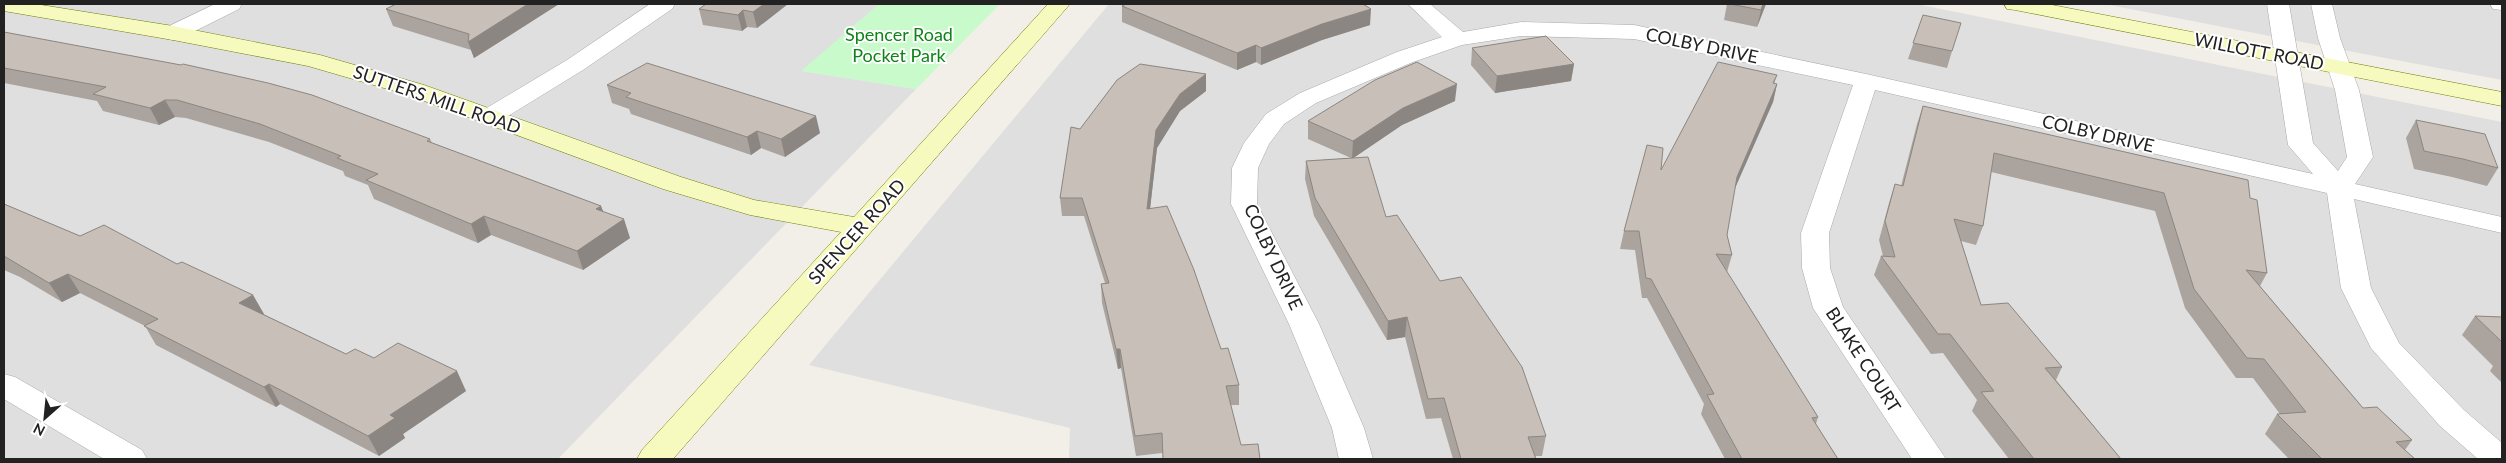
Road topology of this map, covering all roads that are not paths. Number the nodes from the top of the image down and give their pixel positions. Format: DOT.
graph roads {
  1 [pos="231,4"];
  2 [pos="664,4"];
  3 [pos="1058,4"];
  4 [pos="1418,4"];
  5 [pos="2015,4"];
  6 [pos="2278,4"];
  7 [pos="2322,4"];
  8 [pos="4,5"];
  9 [pos="173,33"];
  10 [pos="1458,39"];
  11 [pos="2287,57"];
  12 [pos="2339,68"];
  13 [pos="1866,81"];
  14 [pos="2502,99"];
  15 [pos="489,116"];
  16 [pos="2339,188"];
  17 [pos="2502,225"];
  18 [pos="861,227"];
  19 [pos="4,385"];
  20 [pos="130,459"];
  21 [pos="654,459"];
  22 [pos="1356,459"];
  23 [pos="1929,459"];
  24 [pos="2499,459"];
  1 -- 9 [label="street"];
  2 -- 15 [label="street"];
  3 -- 18 [label="main road, SPENCER ROAD"];
  4 -- 10 [label="street"];
  5 -- 11 [label="main road, WILLOTT ROAD"];
  6 -- 11 [label="street"];
  7 -- 12 [label="street"];
  8 -- 9 [label="main road, SUTTERS MILL ROAD"];
  9 -- 15 [label="main road, SUTTERS MILL ROAD"];
  10 -- 13 [label="street, COLBY DRIVE"];
  10 -- 22 [label="street, COLBY DRIVE"];
  11 -- 12 [label="main road, WILLOTT ROAD"];
  11 -- 16 [label="street"];
  12 -- 14 [label="main road, WILLOTT ROAD"];
  12 -- 16 [label="street"];
  13 -- 16 [label="street, COLBY DRIVE"];
  13 -- 23 [label="street, BLAKE COURT"];
  15 -- 18 [label="main road, SUTTERS MILL ROAD"];
  16 -- 17 [label="street, COLBY DRIVE"];
  16 -- 24 [label="street"];
  18 -- 21 [label="main road, SPENCER ROAD"];
  19 -- 20 [label="street"];
}
